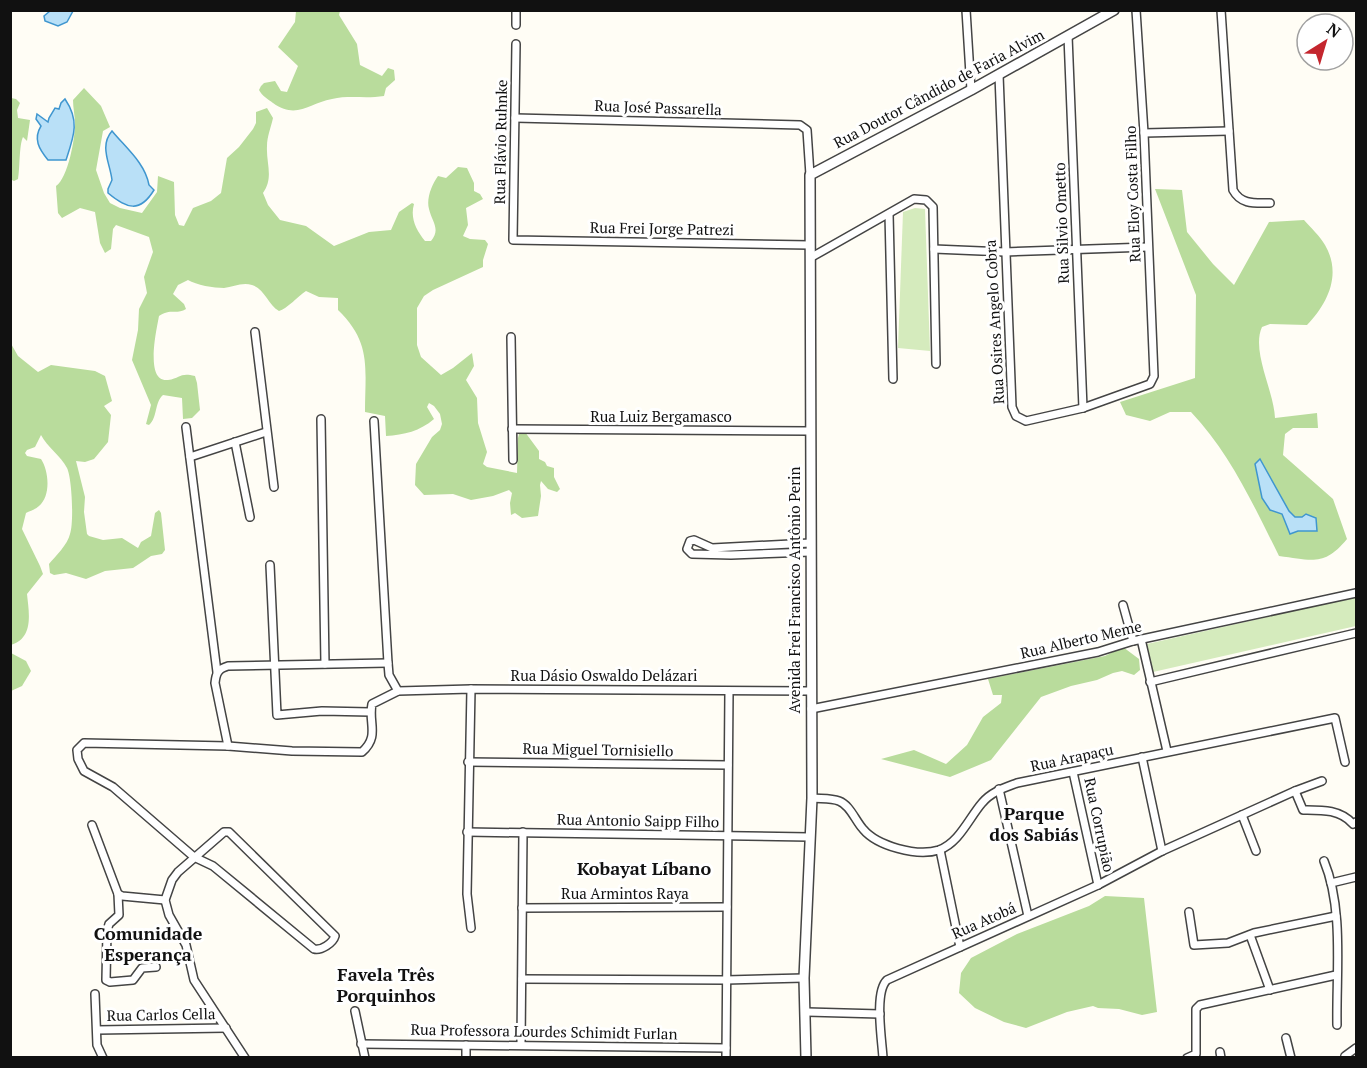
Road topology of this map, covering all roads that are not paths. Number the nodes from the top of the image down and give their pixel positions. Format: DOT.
graph roads {
  1 [pos="516,10"];
  2 [pos="966,10"];
  3 [pos="1114,10"];
  4 [pos="1136,10"];
  5 [pos="1221,10"];
  6 [pos="516,25"];
  7 [pos="1068,36"];
  8 [pos="516,44"];
  9 [pos="999,75"];
  10 [pos="971,90"];
  11 [pos="515,117"];
  12 [pos="800,125"];
  13 [pos="1229,130"];
  14 [pos="1144,134"];
  15 [pos="810,175"];
  16 [pos="1270,202"];
  17 [pos="889,214"];
  18 [pos="513,240"];
  19 [pos="810,245"];
  20 [pos="1148,247"];
  21 [pos="934,249"];
  22 [pos="1077,249"];
  23 [pos="1005,252"];
  24 [pos="810,258"];
  25 [pos="255,332"];
  26 [pos="511,338"];
  27 [pos="936,364"];
  28 [pos="1155,376"];
  29 [pos="892,379"];
  30 [pos="1083,408"];
  31 [pos="321,419"];
  32 [pos="374,421"];
  33 [pos="186,428"];
  34 [pos="512,429"];
  35 [pos="266,432"];
  36 [pos="810,432"];
  37 [pos="235,442"];
  38 [pos="190,457"];
  39 [pos="513,460"];
  40 [pos="274,487"];
  41 [pos="250,517"];
  42 [pos="810,548"];
  43 [pos="270,565"];
  44 [pos="1356,593"];
  45 [pos="1123,605"];
  46 [pos="1356,633"];
  47 [pos="1137,640"];
  48 [pos="388,663"];
  49 [pos="325,664"];
  50 [pos="275,665"];
  51 [pos="218,672"];
  52 [pos="1150,682"];
  53 [pos="471,689"];
  54 [pos="398,691"];
  55 [pos="729,691"];
  56 [pos="810,691"];
  57 [pos="811,709"];
  58 [pos="370,712"];
  59 [pos="228,746"];
  60 [pos="1167,751"];
  61 [pos="1142,757"];
  62 [pos="468,762"];
  63 [pos="1345,762"];
  64 [pos="728,765"];
  65 [pos="1073,772"];
  66 [pos="1322,781"];
  67 [pos="999,789"];
  68 [pos="1295,791"];
  69 [pos="812,798"];
  70 [pos="1242,815"];
  71 [pos="1356,822"];
  72 [pos="92,825"];
  73 [pos="467,832"];
  74 [pos="523,832"];
  75 [pos="727,836"];
  76 [pos="809,837"];
  77 [pos="940,850"];
  78 [pos="1162,851"];
  79 [pos="1257,851"];
  80 [pos="194,857"];
  81 [pos="1324,861"];
  82 [pos="1356,876"];
  83 [pos="1331,883"];
  84 [pos="1098,885"];
  85 [pos="118,894"];
  86 [pos="165,900"];
  87 [pos="727,907"];
  88 [pos="522,908"];
  89 [pos="1189,912"];
  90 [pos="1028,916"];
  91 [pos="1336,916"];
  92 [pos="471,928"];
  93 [pos="1250,935"];
  94 [pos="960,947"];
  95 [pos="156,967"];
  96 [pos="1336,975"];
  97 [pos="804,978"];
  98 [pos="522,979"];
  99 [pos="726,980"];
  100 [pos="1270,990"];
  101 [pos="95,994"];
  102 [pos="355,1011"];
  103 [pos="807,1012"];
  104 [pos="880,1014"];
  105 [pos="1337,1025"];
  106 [pos="225,1028"];
  107 [pos="97,1030"];
  108 [pos="1286,1038"];
  109 [pos="361,1044"];
  110 [pos="466,1045"];
  111 [pos="521,1045"];
  112 [pos="726,1048"];
  113 [pos="1356,1048"];
  114 [pos="1345,1056"];
  115 [pos="102,1058"];
  116 [pos="245,1058"];
  117 [pos="365,1058"];
  118 [pos="466,1058"];
  119 [pos="726,1058"];
  120 [pos="806,1058"];
  121 [pos="883,1058"];
  122 [pos="1187,1058"];
  123 [pos="1290,1058"];
  1 -- 6 [label="street"];
  2 -- 10 [label="street"];
  3 -- 7 [label="street, Rua Doutor Cândido de Faria Alvim"];
  4 -- 14 [label="street, Rua Eloy Costa Filho"];
  5 -- 13 [label="street"];
  7 -- 9 [label="street, Rua Doutor Cândido de Faria Alvim"];
  7 -- 22 [label="street, Rua Silvio Ometto"];
  8 -- 11 [label="street, Rua Flávio Ruhnke"];
  9 -- 10 [label="street, Rua Doutor Cândido de Faria Alvim"];
  9 -- 23 [label="street, Rua Osires Angelo Cobra"];
  10 -- 15 [label="street, Rua Doutor Cândido de Faria Alvim"];
  11 -- 12 [label="street, Rua José Passarella"];
  11 -- 18 [label="street, Rua Flávio Ruhnke"];
  12 -- 15 [label="street, Avenida Frei Francisco Antônio Perin"];
  13 -- 14 [label="street"];
  13 -- 16 [label="street"];
  14 -- 20 [label="street, Rua Eloy Costa Filho"];
  15 -- 19 [label="street, Avenida Frei Francisco Antônio Perin"];
  17 -- 21 [label="street"];
  17 -- 24 [label="street"];
  17 -- 29 [label="street"];
  18 -- 19 [label="street, Rua Frei Jorge Patrezi"];
  19 -- 24 [label="street, Avenida Frei Francisco Antônio Perin"];
  20 -- 22 [label="street"];
  20 -- 28 [label="street, Rua Eloy Costa Filho"];
  21 -- 23 [label="street"];
  21 -- 27 [label="street"];
  22 -- 23 [label="street"];
  22 -- 30 [label="street, Rua Silvio Ometto"];
  23 -- 30 [label="street, Rua Osires Angelo Cobra"];
  24 -- 36 [label="street, Avenida Frei Francisco Antônio Perin"];
  25 -- 35 [label="street"];
  26 -- 34 [label="street"];
  28 -- 30 [label="street, Rua Osires Angelo Cobra"];
  31 -- 49 [label="street"];
  32 -- 48 [label="street"];
  33 -- 38 [label="street"];
  34 -- 36 [label="street, Rua Luiz Bergamasco"];
  34 -- 39 [label="street"];
  35 -- 37 [label="street"];
  35 -- 40 [label="street"];
  36 -- 42 [label="street, Avenida Frei Francisco Antônio Perin"];
  37 -- 38 [label="street"];
  37 -- 41 [label="street"];
  38 -- 51 [label="street"];
  42 -- 42 [label="street"];
  42 -- 56 [label="street, Avenida Frei Francisco Antônio Perin"];
  43 -- 50 [label="street"];
  44 -- 47 [label="street, Rua Alberto Meme"];
  45 -- 47 [label="street"];
  46 -- 52 [label="street"];
  47 -- 52 [label="street"];
  47 -- 57 [label="street, Rua Alberto Meme"];
  48 -- 49 [label="street"];
  48 -- 54 [label="street"];
  49 -- 50 [label="street"];
  50 -- 51 [label="street"];
  50 -- 58 [label="street"];
  51 -- 59 [label="street"];
  52 -- 60 [label="street"];
  53 -- 54 [label="street, Rua Dásio Oswaldo Delázari"];
  53 -- 55 [label="street, Rua Dásio Oswaldo Delázari"];
  53 -- 62 [label="street"];
  54 -- 58 [label="street"];
  55 -- 56 [label="street, Rua Dásio Oswaldo Delázari"];
  55 -- 64 [label="street"];
  56 -- 57 [label="street, Avenida Frei Francisco Antônio Perin"];
  57 -- 69 [label="street, Avenida Frei Francisco Antônio Perin"];
  58 -- 59 [label="street"];
  59 -- 80 [label="street"];
  60 -- 61 [label="street, Rua Arapaçu"];
  60 -- 63 [label="street, Rua Arapaçu"];
  61 -- 65 [label="street, Rua Arapaçu"];
  61 -- 78 [label="street"];
  62 -- 64 [label="street, Rua Miguel Tornisiello"];
  62 -- 73 [label="street"];
  64 -- 75 [label="street"];
  65 -- 67 [label="street, Rua Arapaçu"];
  65 -- 84 [label="street, Rua Corrupião"];
  66 -- 68 [label="street, Rua Atobá"];
  67 -- 77 [label="street, Rua Arapaçu"];
  67 -- 90 [label="street"];
  68 -- 70 [label="street, Rua Atobá"];
  68 -- 71 [label="street"];
  69 -- 76 [label="street, Avenida Frei Francisco Antônio Perin"];
  69 -- 77 [label="street"];
  70 -- 78 [label="street, Rua Atobá"];
  70 -- 79 [label="street"];
  72 -- 85 [label="street"];
  73 -- 74 [label="street, Rua Antonio Saipp Filho"];
  73 -- 92 [label="street"];
  74 -- 75 [label="street, Rua Antonio Saipp Filho"];
  74 -- 88 [label="street"];
  75 -- 76 [label="street, Rua Antonio Saipp Filho"];
  75 -- 87 [label="street"];
  76 -- 97 [label="street, Avenida Frei Francisco Antônio Perin"];
  77 -- 94 [label="street"];
  78 -- 84 [label="street, Rua Atobá"];
  80 -- 80 [label="street"];
  80 -- 86 [label="street"];
  81 -- 83 [label="street"];
  82 -- 83 [label="street"];
  83 -- 91 [label="street"];
  84 -- 90 [label="street, Rua Atobá"];
  85 -- 86 [label="street"];
  85 -- 95 [label="street"];
  86 -- 106 [label="street"];
  87 -- 88 [label="street, Rua Armintos Raya"];
  87 -- 99 [label="street"];
  88 -- 98 [label="street"];
  89 -- 93 [label="street"];
  90 -- 94 [label="street, Rua Atobá"];
  91 -- 93 [label="street"];
  91 -- 96 [label="street"];
  93 -- 100 [label="street"];
  94 -- 104 [label="street, Rua Atobá"];
  96 -- 100 [label="street"];
  96 -- 105 [label="street"];
  97 -- 99 [label="street"];
  97 -- 103 [label="street, Avenida Frei Francisco Antônio Perin"];
  98 -- 99 [label="street"];
  98 -- 111 [label="street"];
  99 -- 112 [label="street"];
  100 -- 122 [label="street"];
  101 -- 107 [label="street"];
  102 -- 109 [label="street"];
  103 -- 104 [label="street"];
  103 -- 120 [label="street, Avenida Frei Francisco Antônio Perin"];
  104 -- 121 [label="street, Rua Atobá"];
  106 -- 107 [label="street, Rua Carlos Cella"];
  106 -- 116 [label="street"];
  107 -- 115 [label="street"];
  108 -- 123 [label="street"];
  109 -- 110 [label="street, Rua Professora Lourdes Schimidt Furlan"];
  109 -- 117 [label="street"];
  110 -- 111 [label="street, Rua Professora Lourdes Schimidt Furlan"];
  110 -- 118 [label="street"];
  111 -- 112 [label="street, Rua Professora Lourdes Schimidt Furlan"];
  112 -- 119 [label="street"];
  113 -- 114 [label="street"];
}
